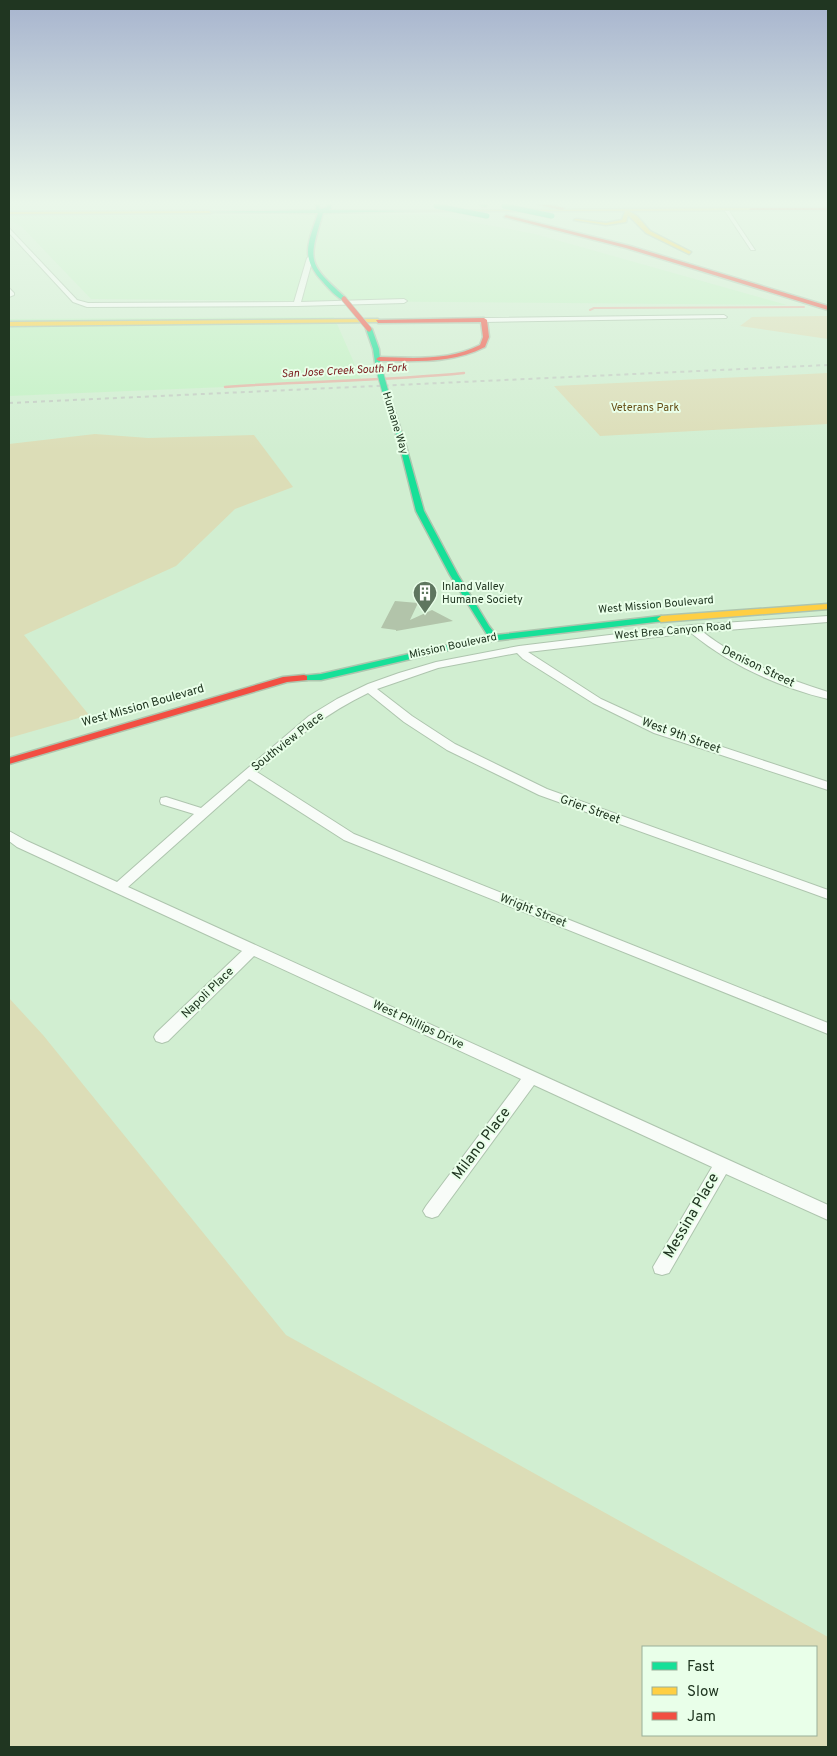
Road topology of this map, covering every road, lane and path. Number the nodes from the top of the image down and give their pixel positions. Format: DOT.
graph roads {
  1 [pos="61,287"];
  2 [pos="302,287"];
  3 [pos="333,287"];
  4 [pos="764,287"];
  5 [pos="770,287"];
  6 [pos="779,287"];
  7 [pos="404,301"];
  8 [pos="818,302"];
  9 [pos="297,304"];
  10 [pos="724,317"];
  11 [pos="484,320"];
  12 [pos="9,324"];
  13 [pos="379,364"];
  14 [pos="781,599"];
  15 [pos="828,606"];
  16 [pos="729,613"];
  17 [pos="828,619"];
  18 [pos="502,624"];
  19 [pos="480,628"];
  20 [pos="692,628"];
  21 [pos="494,638"];
  22 [pos="519,649"];
  23 [pos="311,664"];
  24 [pos="286,679"];
  25 [pos="370,689"];
  26 [pos="828,696"];
  27 [pos="9,761"];
  28 [pos="249,773"];
  29 [pos="828,786"];
  30 [pos="166,801"];
  31 [pos="203,813"];
  32 [pos="9,835"];
  33 [pos="120,887"];
  34 [pos="828,895"];
  35 [pos="253,949"];
  36 [pos="828,1029"];
  37 [pos="162,1037"];
  38 [pos="531,1077"];
  39 [pos="722,1165"];
  40 [pos="432,1211"];
  41 [pos="828,1213"];
  42 [pos="662,1267"];
  1 -- 9 [label="street"];
  2 -- 9 [label="street"];
  3 -- 13 [label="main road, Humane Way, bridge"];
  4 -- 8 [label="main road"];
  5 -- 8 [label="main road"];
  6 -- 8 [label="main road"];
  7 -- 9 [label="street"];
  10 -- 11 [label="street"];
  11 -- 12 [label="main road"];
  11 -- 13 [label="main road"];
  13 -- 19 [label="main road, Humane Way, bridge"];
  14 -- 16 [label="main road"];
  15 -- 16 [label="main road, Mission Boulevard"];
  16 -- 21 [label="main road, Mission Boulevard"];
  17 -- 20 [label="street, West Brea Canyon Road"];
  18 -- 19 [label="main road"];
  19 -- 21 [label="main road, Humane Way"];
  20 -- 22 [label="street, West Brea Canyon Road"];
  20 -- 26 [label="street, Denison Street"];
  21 -- 24 [label="main road, Mission Boulevard"];
  22 -- 25 [label="street, Southview Place"];
  22 -- 29 [label="street, West 9th Street"];
  23 -- 24 [label="main road"];
  24 -- 27 [label="main road, West Mission Boulevard"];
  25 -- 28 [label="street, Southview Place"];
  25 -- 34 [label="street, Grier Street"];
  28 -- 31 [label="street, Southview Place"];
  28 -- 36 [label="street, Wright Street"];
  30 -- 31 [label="street"];
  31 -- 33 [label="street, Southview Place"];
  32 -- 33 [label="street, West Phillips Drive"];
  33 -- 35 [label="street, West Phillips Drive"];
  35 -- 37 [label="street, Napoli Place"];
  35 -- 38 [label="street, West Phillips Drive"];
  38 -- 39 [label="street, West Phillips Drive"];
  38 -- 40 [label="street, Milano Place"];
  39 -- 41 [label="street, West Phillips Drive"];
  39 -- 42 [label="street, Messina Place"];
}
